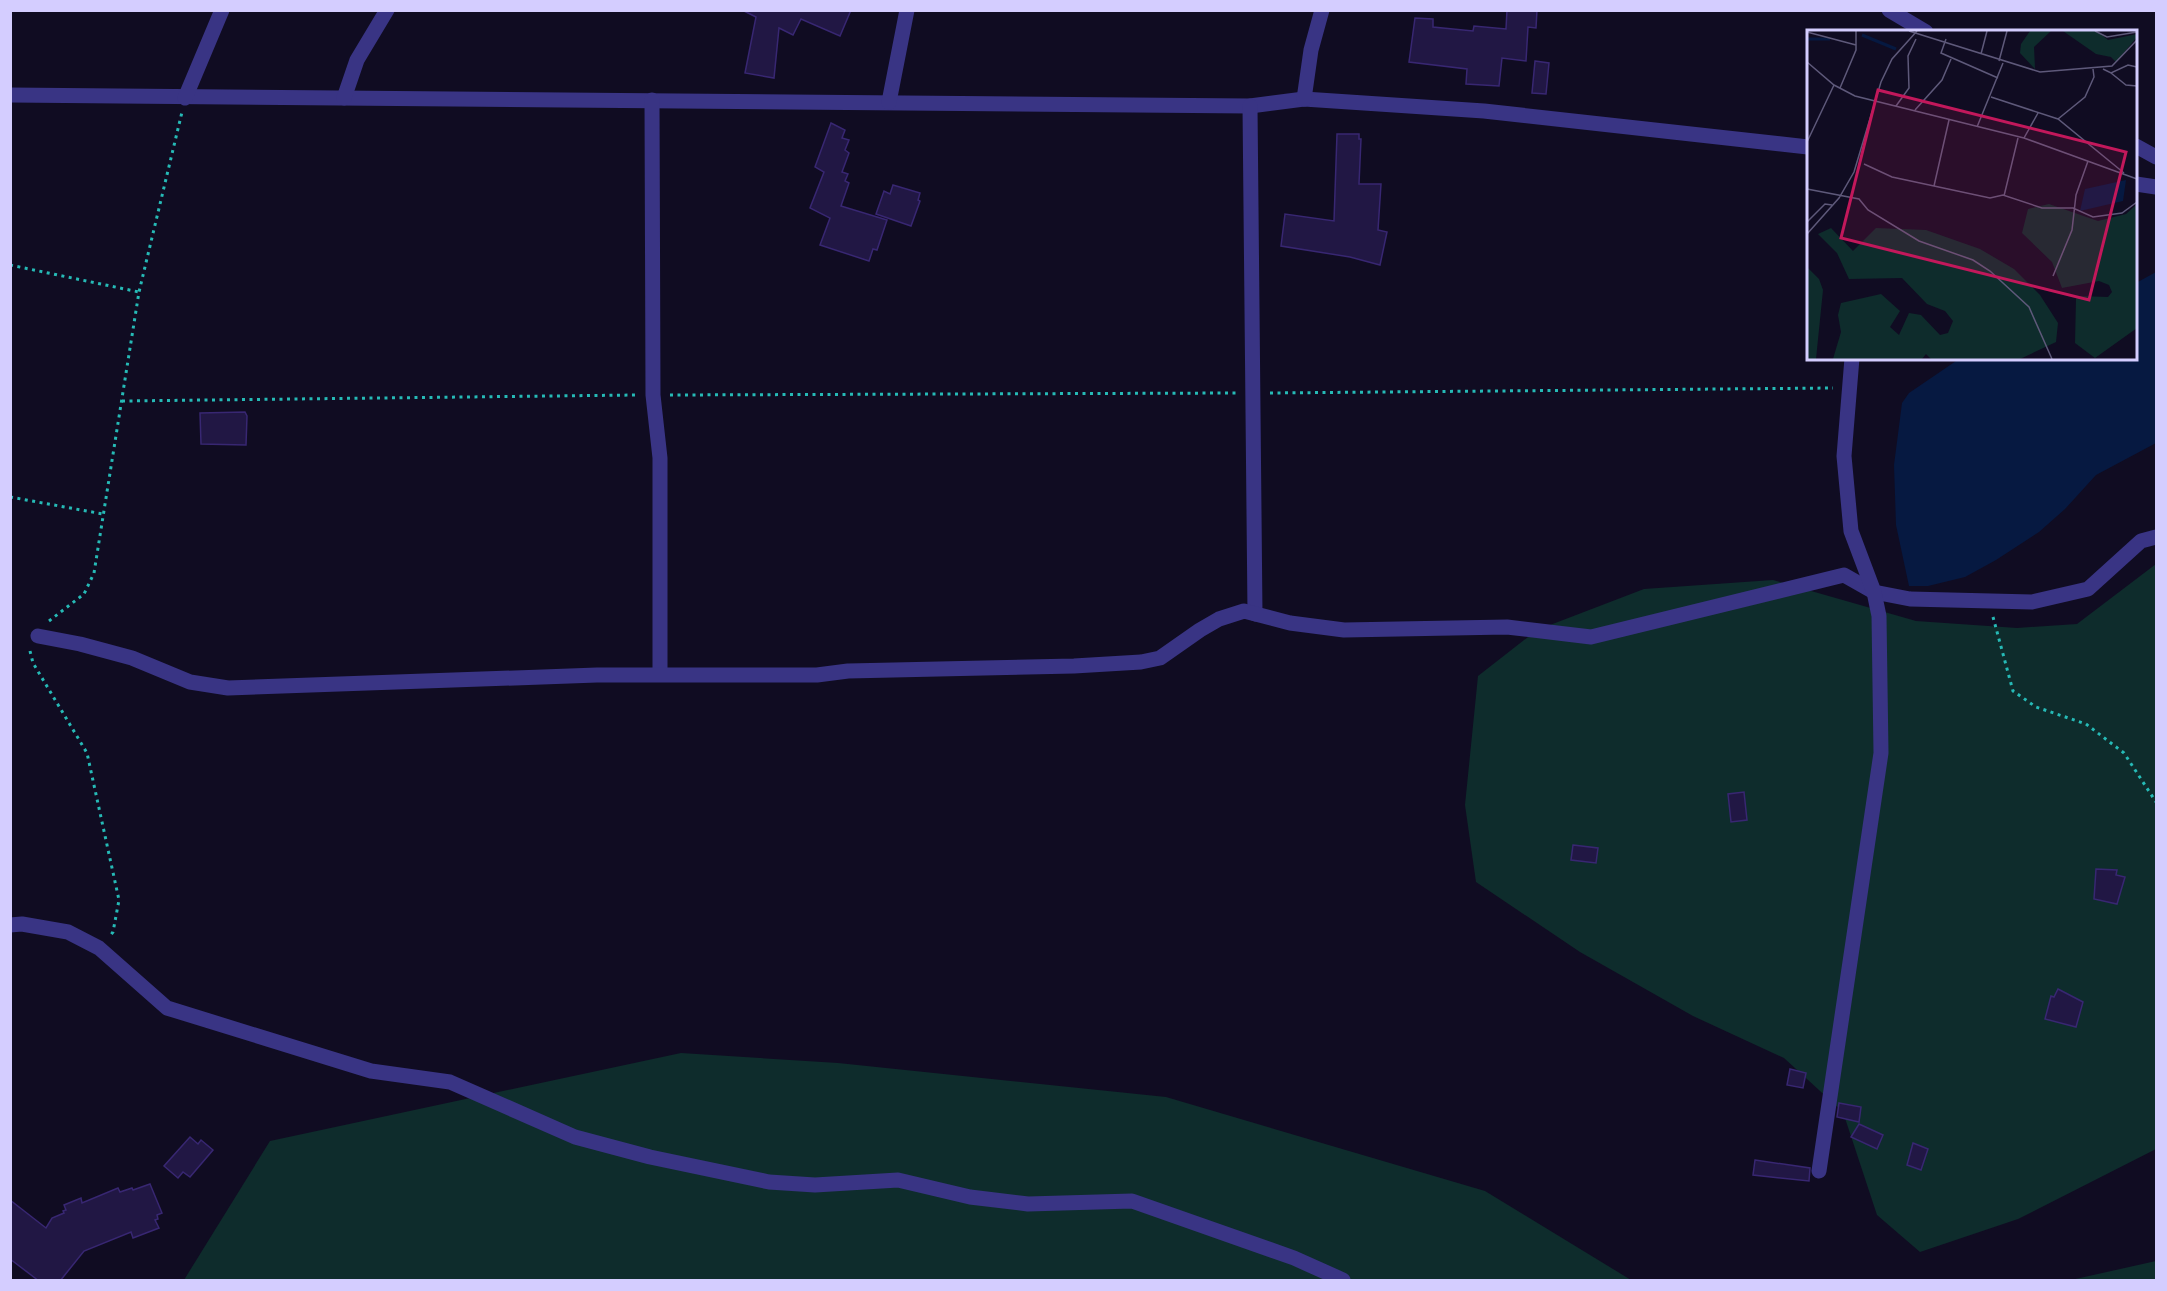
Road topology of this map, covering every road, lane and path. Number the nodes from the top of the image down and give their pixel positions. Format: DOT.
graph roads {
  1 [pos="222,10"];
  2 [pos="387,10"];
  3 [pos="907,10"];
  4 [pos="1322,10"];
  5 [pos="1889,10"];
  6 [pos="1923,30"];
  7 [pos="10,95"];
  8 [pos="185,98"];
  9 [pos="344,98"];
  10 [pos="1304,99"];
  11 [pos="651,100"];
  12 [pos="889,102"];
  13 [pos="1250,106"];
  14 [pos="2137,146"];
  15 [pos="1807,147"];
  16 [pos="2157,156"];
  17 [pos="2137,184"];
  18 [pos="2157,187"];
  19 [pos="10,265"];
  20 [pos="139,292"];
  21 [pos="1852,360"];
  22 [pos="1849,388"];
  23 [pos="1253,393"];
  24 [pos="653,395"];
  25 [pos="122,401"];
  26 [pos="10,497"];
  27 [pos="103,514"];
  28 [pos="2157,537"];
  29 [pos="1874,592"];
  30 [pos="1989,601"];
  31 [pos="1256,614"];
  32 [pos="38,636"];
  33 [pos="660,674"];
  34 [pos="2157,802"];
  35 [pos="10,925"];
  36 [pos="99,948"];
  37 [pos="1819,1170"];
  38 [pos="1343,1281"];
  1 -- 8 [label="street"];
  2 -- 9 [label="street"];
  3 -- 12 [label="street"];
  4 -- 10 [label="street"];
  5 -- 6 [label="street"];
  7 -- 8 [label="street"];
  8 -- 9 [label="street"];
  8 -- 20 [label="path"];
  9 -- 11 [label="street"];
  10 -- 13 [label="street"];
  10 -- 15 [label="street"];
  11 -- 12 [label="street"];
  11 -- 24 [label="street"];
  12 -- 13 [label="street"];
  13 -- 23 [label="street"];
  14 -- 16 [label="street"];
  17 -- 18 [label="street"];
  19 -- 20 [label="path"];
  20 -- 25 [label="path"];
  21 -- 22 [label="street"];
  22 -- 23 [label="path"];
  22 -- 29 [label="street"];
  23 -- 24 [label="path"];
  23 -- 31 [label="street"];
  24 -- 25 [label="path"];
  24 -- 33 [label="street"];
  25 -- 27 [label="path"];
  26 -- 27 [label="path"];
  27 -- 32 [label="path"];
  28 -- 30 [label="street"];
  29 -- 30 [label="street"];
  29 -- 31 [label="street"];
  29 -- 37 [label="street"];
  30 -- 34 [label="path"];
  31 -- 33 [label="street"];
  32 -- 33 [label="street"];
  32 -- 36 [label="path"];
  35 -- 36 [label="street"];
  36 -- 38 [label="street"];
}
